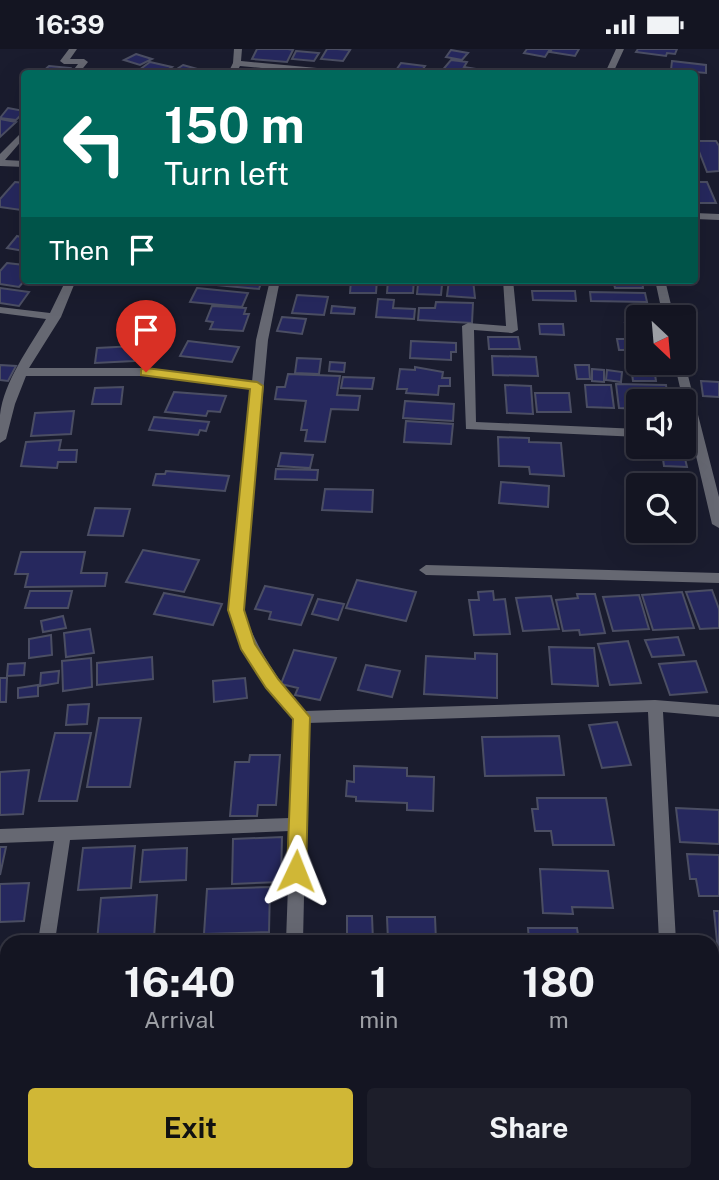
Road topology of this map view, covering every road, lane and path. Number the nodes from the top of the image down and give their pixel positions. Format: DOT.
graph roads {
  1 [pos="73,49"];
  2 [pos="238,49"];
  3 [pos="620,49"];
  4 [pos="237,63"];
  5 [pos="77,70"];
  6 [pos="234,70"];
  7 [pos="308,70"];
  8 [pos="610,70"];
  9 [pos="21,136"];
  10 [pos="0,161"];
  11 [pos="21,164"];
  12 [pos="698,216"];
  13 [pos="719,217"];
  14 [pos="69,284"];
  15 [pos="274,284"];
  16 [pos="508,284"];
  17 [pos="661,284"];
  18 [pos="665,305"];
  19 [pos="0,310"];
  20 [pos="55,317"];
  21 [pos="22,372"];
  22 [pos="257,386"];
  23 [pos="3,410"];
  24 [pos="626,432"];
  25 [pos="0,439"];
  26 [pos="696,454"];
  27 [pos="719,524"];
  28 [pos="426,570"];
  29 [pos="719,578"];
  30 [pos="655,706"];
  31 [pos="719,711"];
  32 [pos="301,717"];
  33 [pos="298,824"];
  34 [pos="63,833"];
  35 [pos="0,836"];
  36 [pos="48,935"];
  37 [pos="295,935"];
  38 [pos="667,935"];
  1 -- 5 [label="street"];
  2 -- 4 [label="street"];
  3 -- 8 [label="street"];
  4 -- 6 [label="street"];
  4 -- 7 [label="street"];
  9 -- 10 [label="street"];
  10 -- 11 [label="street"];
  12 -- 13 [label="street"];
  14 -- 20 [label="street"];
  15 -- 22 [label="street"];
  16 -- 24 [label="street"];
  17 -- 18 [label="street"];
  19 -- 20 [label="street"];
  20 -- 21 [label="street"];
  21 -- 22 [label="street"];
  21 -- 23 [label="street"];
  22 -- 32 [label="street"];
  23 -- 25 [label="street"];
  26 -- 27 [label="street"];
  28 -- 29 [label="street"];
  30 -- 31 [label="street"];
  30 -- 32 [label="street"];
  30 -- 38 [label="street"];
  32 -- 33 [label="street"];
  33 -- 34 [label="street"];
  33 -- 37 [label="street"];
  34 -- 35 [label="street"];
  34 -- 36 [label="street"];
}
